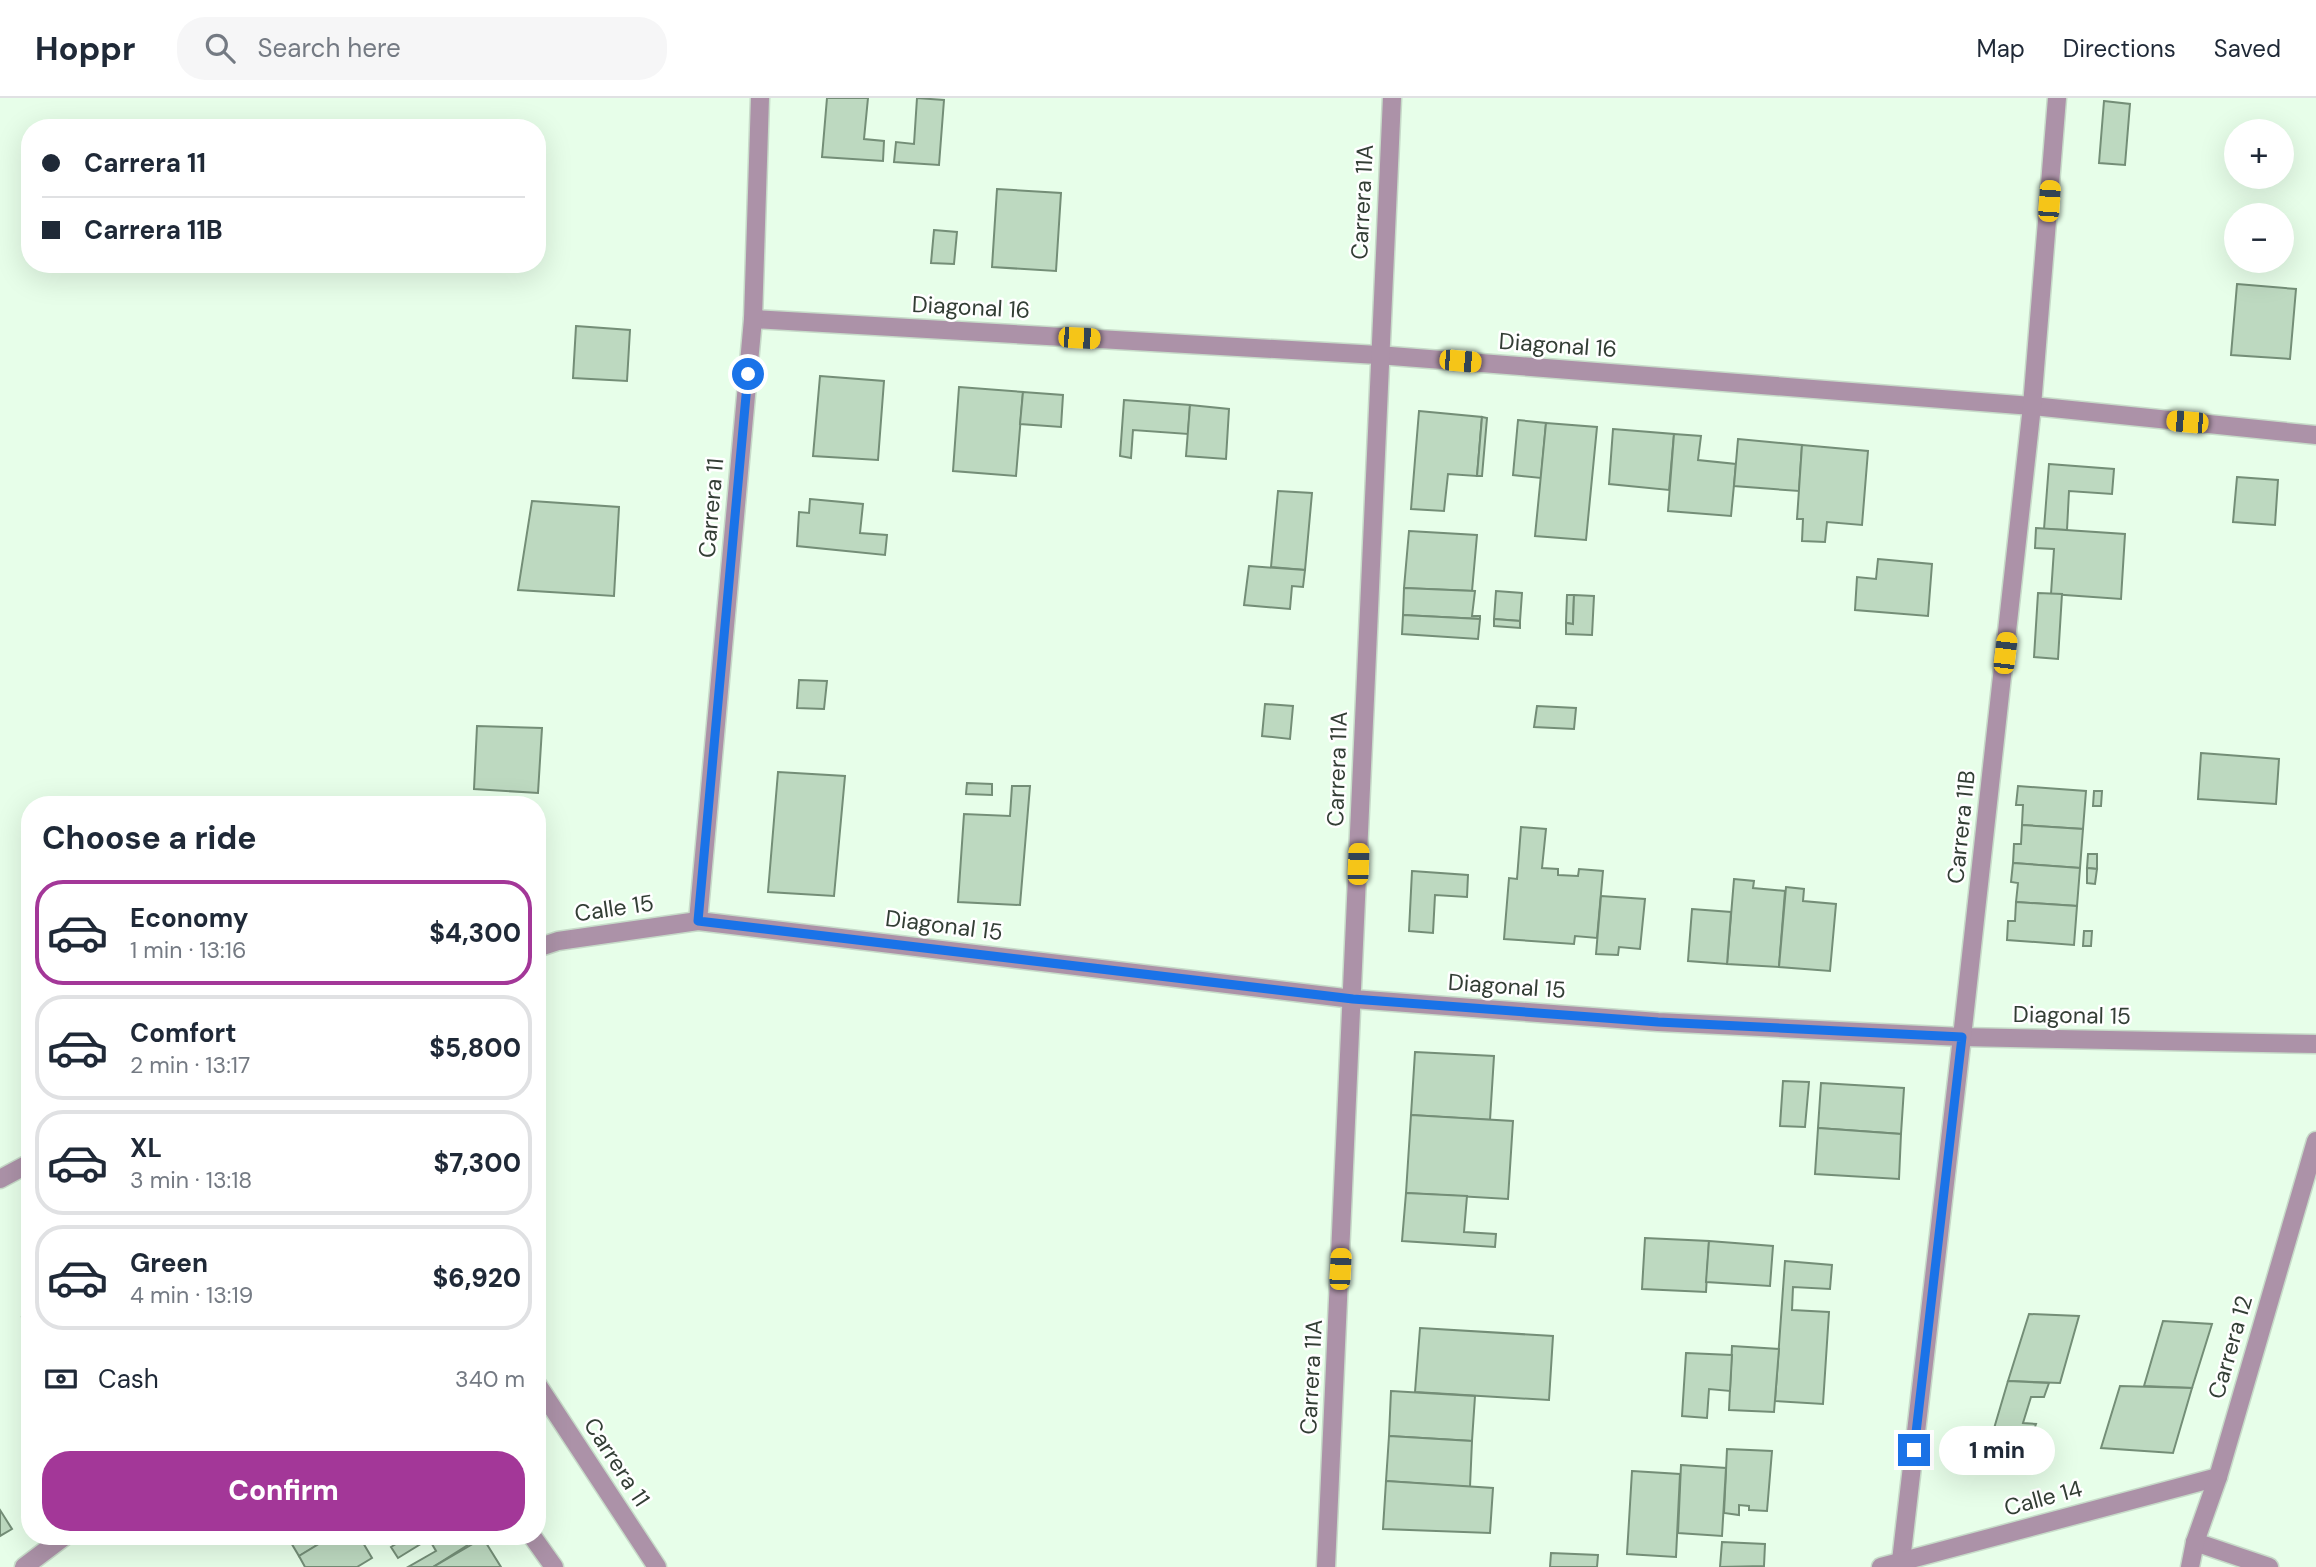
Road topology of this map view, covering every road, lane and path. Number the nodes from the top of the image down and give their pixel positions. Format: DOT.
graph roads {
  1 [pos="760,98"];
  2 [pos="1392,98"];
  3 [pos="2057,98"];
  4 [pos="753,319"];
  5 [pos="1378,355"];
  6 [pos="2032,407"];
  7 [pos="2316,435"];
  8 [pos="698,921"];
  9 [pos="546,945"];
  10 [pos="1353,999"];
  11 [pos="1962,1037"];
  12 [pos="2316,1044"];
  13 [pos="2316,1141"];
  14 [pos="21,1168"];
  15 [pos="0,1179"];
  16 [pos="546,1398"];
  17 [pos="2218,1477"];
  18 [pos="2195,1542"];
  19 [pos="53,1545"];
  20 [pos="538,1545"];
  21 [pos="1901,1561"];
  22 [pos="24,1567"];
  23 [pos="554,1567"];
  24 [pos="657,1567"];
  25 [pos="1326,1567"];
  26 [pos="1881,1567"];
  27 [pos="2190,1567"];
  28 [pos="2269,1567"];
  1 -- 4 [label="street, Carrera 11"];
  2 -- 5 [label="street, Carrera 11A"];
  3 -- 6 [label="street, Carrera 11B"];
  4 -- 5 [label="street, Diagonal 16"];
  4 -- 8 [label="street, Carrera 11"];
  5 -- 6 [label="street, Diagonal 16"];
  5 -- 10 [label="street, Carrera 11A"];
  6 -- 7 [label="street, Diagonal 16"];
  6 -- 11 [label="street, Carrera 11B"];
  8 -- 9 [label="street, Calle 15"];
  8 -- 10 [label="street, Diagonal 15"];
  10 -- 11 [label="street, Diagonal 15"];
  10 -- 25 [label="street, Carrera 11A"];
  11 -- 12 [label="street, Diagonal 15"];
  11 -- 21 [label="street, Carrera 11B"];
  13 -- 17 [label="street, Carrera 12"];
  14 -- 15 [label="street"];
  16 -- 24 [label="street, Carrera 11"];
  17 -- 18 [label="street, Carrera 12"];
  17 -- 21 [label="street, Calle 14"];
  18 -- 27 [label="street, Carrera 12"];
  18 -- 28 [label="street"];
  19 -- 22 [label="street"];
  20 -- 23 [label="street"];
  21 -- 26 [label="street, Calle 14"];
}
